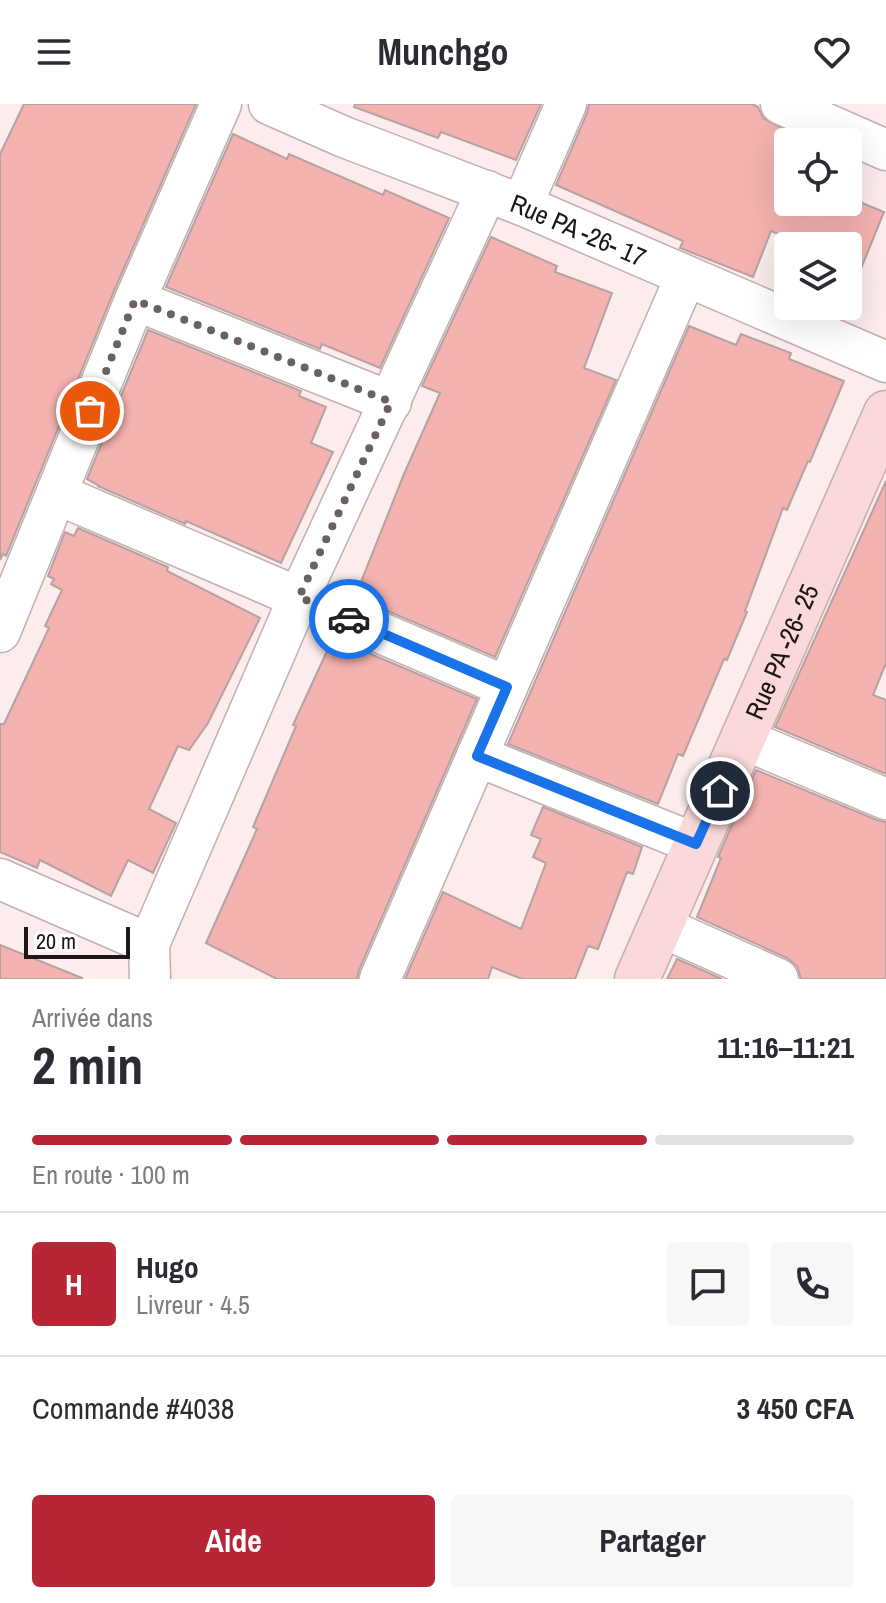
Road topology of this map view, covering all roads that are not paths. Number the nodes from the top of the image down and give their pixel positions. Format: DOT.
graph roads {
  1 [pos="221,104"];
  2 [pos="269,104"];
  3 [pos="566,104"];
  4 [pos="781,104"];
  5 [pos="351,120"];
  6 [pos="886,150"];
  7 [pos="504,198"];
  8 [pos="686,276"];
  9 [pos="135,300"];
  10 [pos="886,362"];
  11 [pos="391,402"];
  12 [pos="886,413"];
  13 [pos="57,494"];
  14 [pos="8,593"];
  15 [pos="299,597"];
  16 [pos="0,632"];
  17 [pos="507,687"];
  18 [pos="743,739"];
  19 [pos="477,756"];
  20 [pos="886,799"];
  21 [pos="696,844"];
  22 [pos="0,879"];
  23 [pos="660,926"];
  24 [pos="149,962"];
  25 [pos="380,979"];
  26 [pos="637,979"];
  27 [pos="778,979"];
  1 -- 9 [label="street"];
  2 -- 5 [label="street, Rue PA -26- 17"];
  3 -- 7 [label="street"];
  4 -- 6 [label="street"];
  5 -- 7 [label="street, Rue PA -26- 17"];
  7 -- 8 [label="street, Rue PA -26- 17"];
  7 -- 11 [label="street"];
  8 -- 10 [label="street, Rue PA -26- 17"];
  8 -- 17 [label="street"];
  9 -- 11 [label="street"];
  9 -- 13 [label="street"];
  11 -- 15 [label="street"];
  12 -- 18 [label="street, Rue PA -26- 25"];
  13 -- 14 [label="street"];
  13 -- 15 [label="street"];
  14 -- 16 [label="street"];
  15 -- 17 [label="street"];
  15 -- 24 [label="street"];
  17 -- 19 [label="street"];
  18 -- 20 [label="street"];
  18 -- 21 [label="street, Rue PA -26- 25"];
  19 -- 21 [label="street"];
  19 -- 25 [label="street"];
  21 -- 23 [label="street, Rue PA -26- 25"];
  22 -- 24 [label="street"];
  23 -- 26 [label="street, Rue PA -26- 25"];
  23 -- 27 [label="street"];
}
